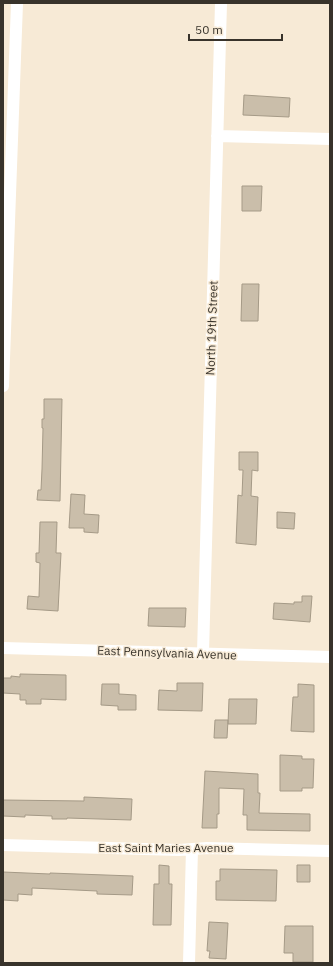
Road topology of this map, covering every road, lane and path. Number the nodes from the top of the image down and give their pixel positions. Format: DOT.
graph roads {
  1 [pos="17,3"];
  2 [pos="221,3"];
  3 [pos="217,136"];
  4 [pos="330,139"];
  5 [pos="5,256"];
  6 [pos="3,386"];
  7 [pos="3,648"];
  8 [pos="203,653"];
  9 [pos="330,658"];
  10 [pos="3,845"];
  11 [pos="192,849"];
  12 [pos="330,851"];
  13 [pos="190,963"];
  1 -- 5 [label="street"];
  2 -- 3 [label="street, North 19th Street"];
  3 -- 4 [label="street"];
  3 -- 8 [label="street, North 19th Street"];
  5 -- 6 [label="street"];
  7 -- 8 [label="street, East Pennsylvania Avenue"];
  8 -- 9 [label="street, East Pennsylvania Avenue"];
  10 -- 11 [label="street, East Saint Maries Avenue"];
  11 -- 12 [label="street, East Saint Maries Avenue"];
  11 -- 13 [label="street"];
}
